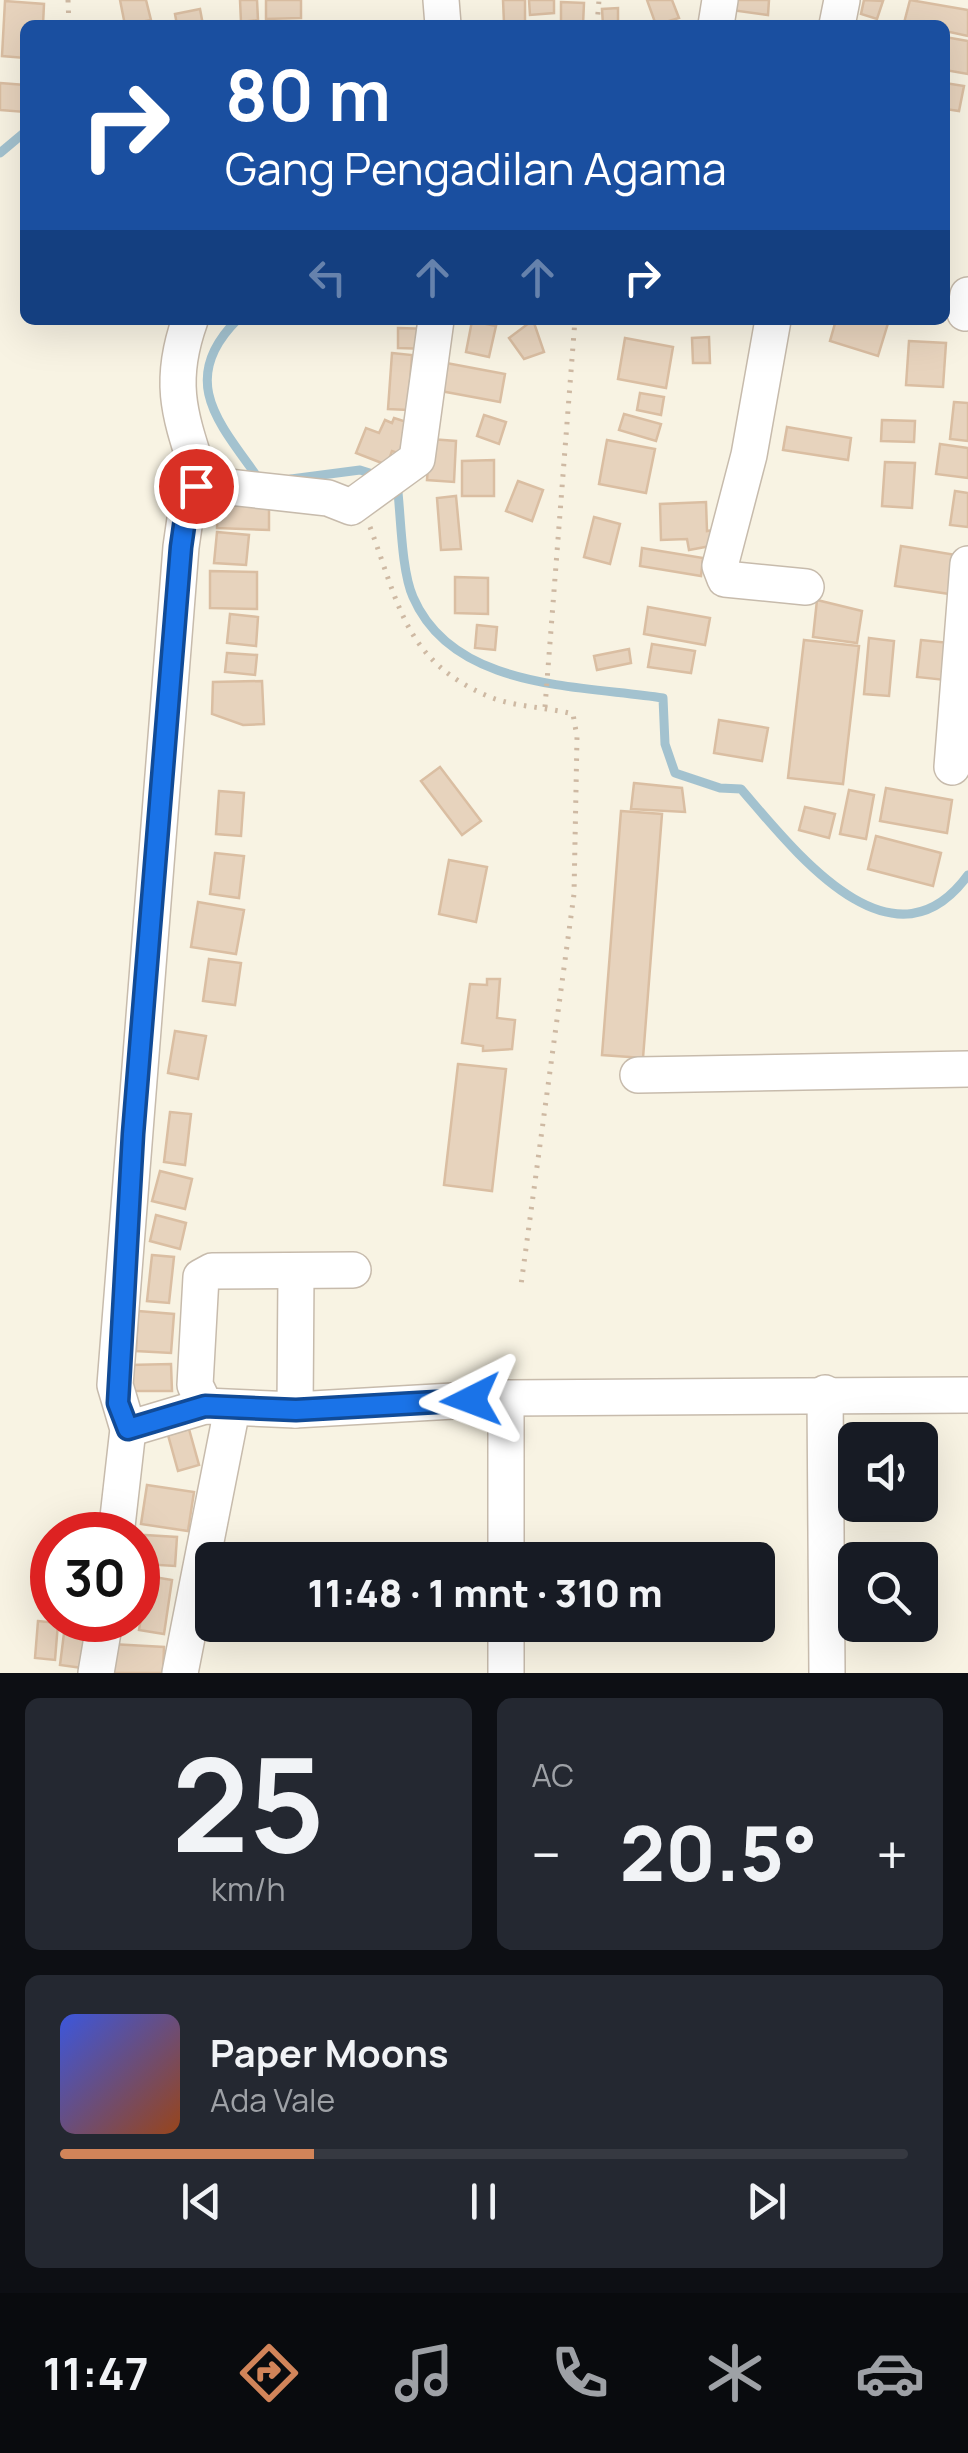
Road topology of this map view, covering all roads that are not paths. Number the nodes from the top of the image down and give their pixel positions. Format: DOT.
graph roads {
  1 [pos="188,325"];
  2 [pos="435,325"];
  3 [pos="773,325"];
  4 [pos="202,484"];
  5 [pos="968,564"];
  6 [pos="806,587"];
  7 [pos="952,767"];
  8 [pos="968,1069"];
  9 [pos="638,1075"];
  10 [pos="353,1270"];
  11 [pos="296,1273"];
  12 [pos="825,1393"];
  13 [pos="968,1394"];
  14 [pos="506,1398"];
  15 [pos="219,1407"];
  16 [pos="296,1410"];
  17 [pos="128,1429"];
  18 [pos="119,1512"];
  19 [pos="506,1542"];
  20 [pos="102,1642"];
  21 [pos="506,1642"];
  22 [pos="96,1673"];
  23 [pos="180,1673"];
  24 [pos="506,1673"];
  25 [pos="826,1673"];
  1 -- 4 [label="street"];
  2 -- 4 [label="street"];
  3 -- 6 [label="street"];
  4 -- 17 [label="street"];
  5 -- 7 [label="street"];
  8 -- 9 [label="street"];
  10 -- 11 [label="street"];
  11 -- 15 [label="street"];
  11 -- 16 [label="street"];
  12 -- 13 [label="street"];
  12 -- 14 [label="street"];
  12 -- 25 [label="street"];
  14 -- 16 [label="street"];
  14 -- 19 [label="street"];
  15 -- 16 [label="street"];
  15 -- 17 [label="street"];
  15 -- 23 [label="street"];
  17 -- 18 [label="street"];
  20 -- 22 [label="street"];
  21 -- 24 [label="street"];
}
